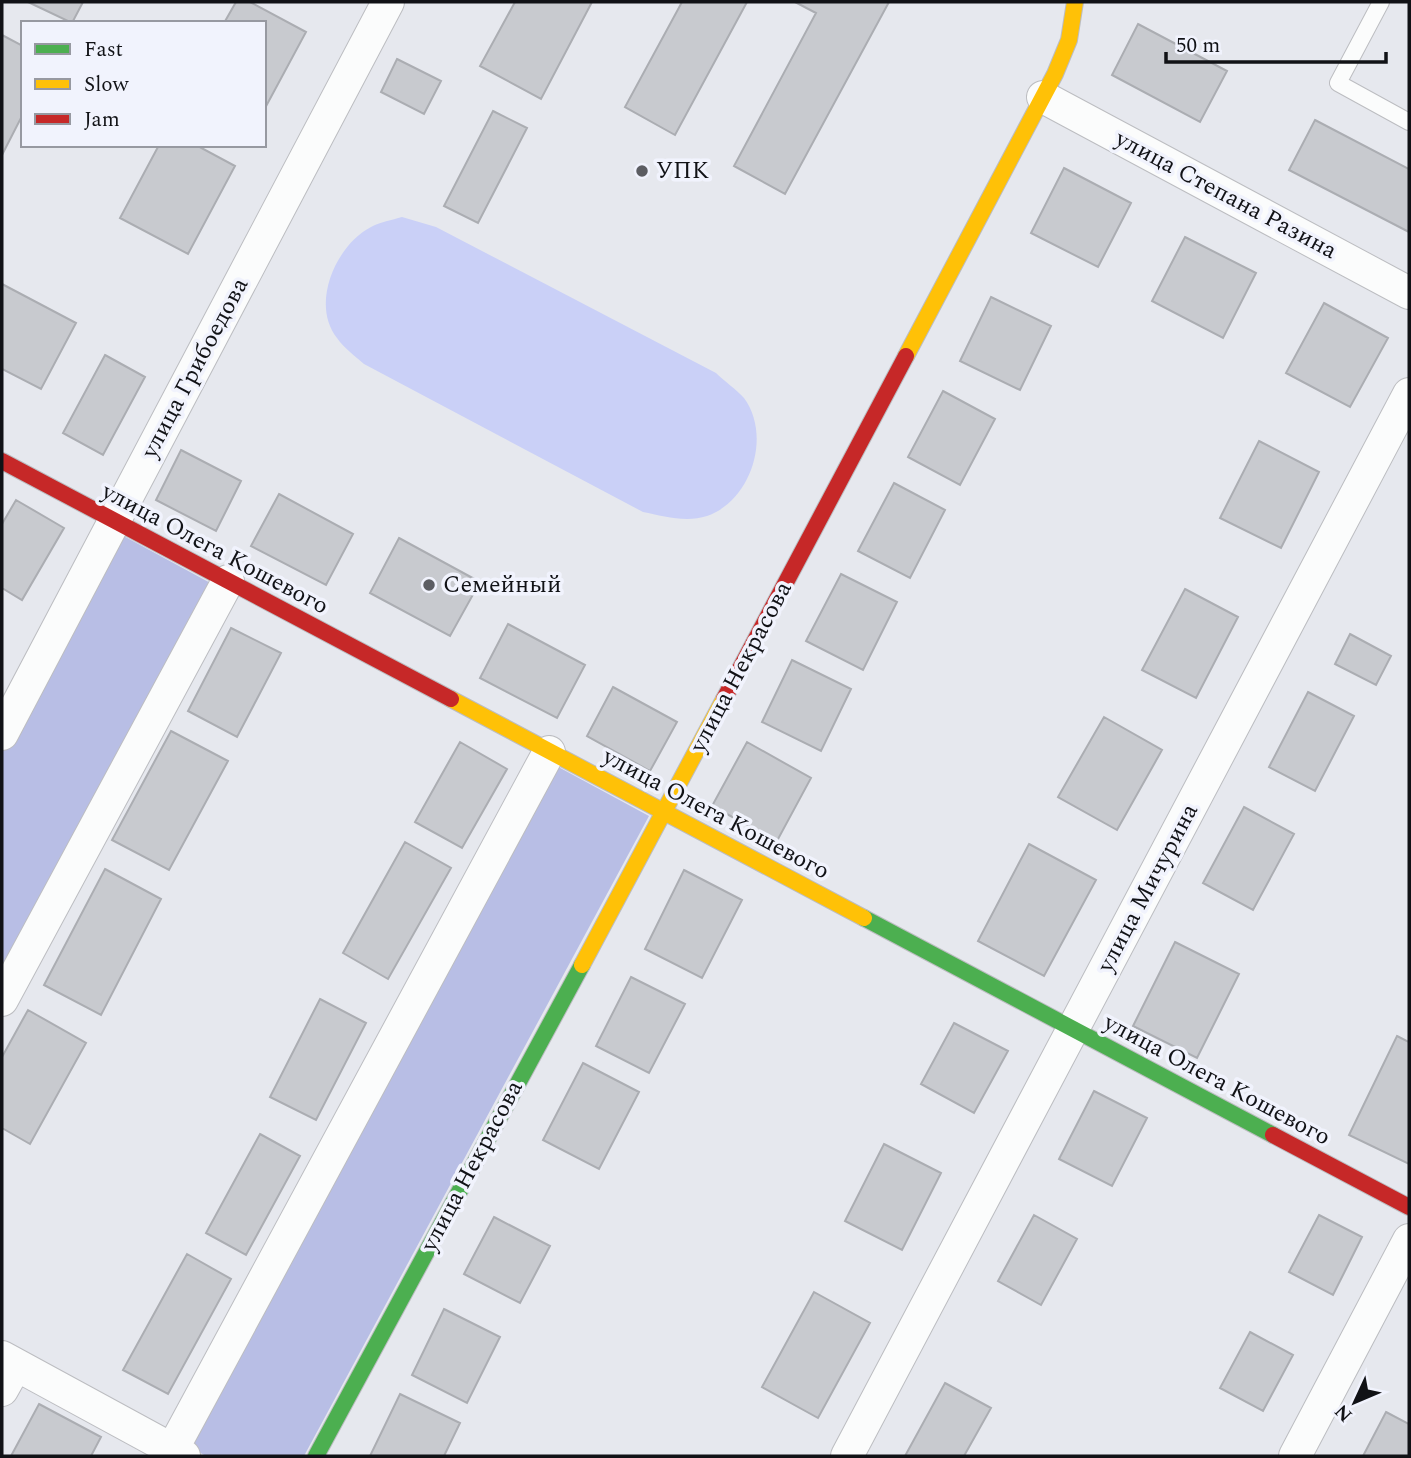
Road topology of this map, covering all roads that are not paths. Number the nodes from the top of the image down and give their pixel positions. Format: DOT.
graph roads {
  1 [pos="388,2"];
  2 [pos="1075,2"];
  3 [pos="1381,2"];
  4 [pos="1043,97"];
  5 [pos="1409,122"];
  6 [pos="1409,293"];
  7 [pos="1409,394"];
  8 [pos="2,461"];
  9 [pos="114,521"];
  10 [pos="228,581"];
  11 [pos="2,734"];
  12 [pos="549,752"];
  13 [pos="664,812"];
  14 [pos="2,1000"];
  15 [pos="1073,1029"];
  16 [pos="1409,1208"];
  17 [pos="1409,1240"];
  18 [pos="6,1371"];
  19 [pos="178,1453"];
  20 [pos="316,1456"];
  21 [pos="847,1456"];
  22 [pos="1295,1456"];
  1 -- 9 [label="street, улица Грибоедова"];
  2 -- 4 [label="street, улица Некрасова"];
  3 -- 5 [label="lane"];
  4 -- 6 [label="street, улица Степана Разина"];
  4 -- 13 [label="street, улица Некрасова"];
  7 -- 15 [label="street, улица Мичурина"];
  8 -- 9 [label="street, улица Олега Кошевого"];
  9 -- 10 [label="street, улица Олега Кошевого"];
  9 -- 11 [label="street, улица Грибоедова"];
  10 -- 12 [label="street, улица Олега Кошевого"];
  10 -- 14 [label="street"];
  12 -- 13 [label="street, улица Олега Кошевого"];
  12 -- 19 [label="street"];
  13 -- 15 [label="street, улица Олега Кошевого"];
  13 -- 20 [label="street, улица Некрасова"];
  15 -- 16 [label="street, улица Олега Кошевого"];
  15 -- 21 [label="street, улица Мичурина"];
  17 -- 22 [label="street"];
  18 -- 19 [label="street"];
}
